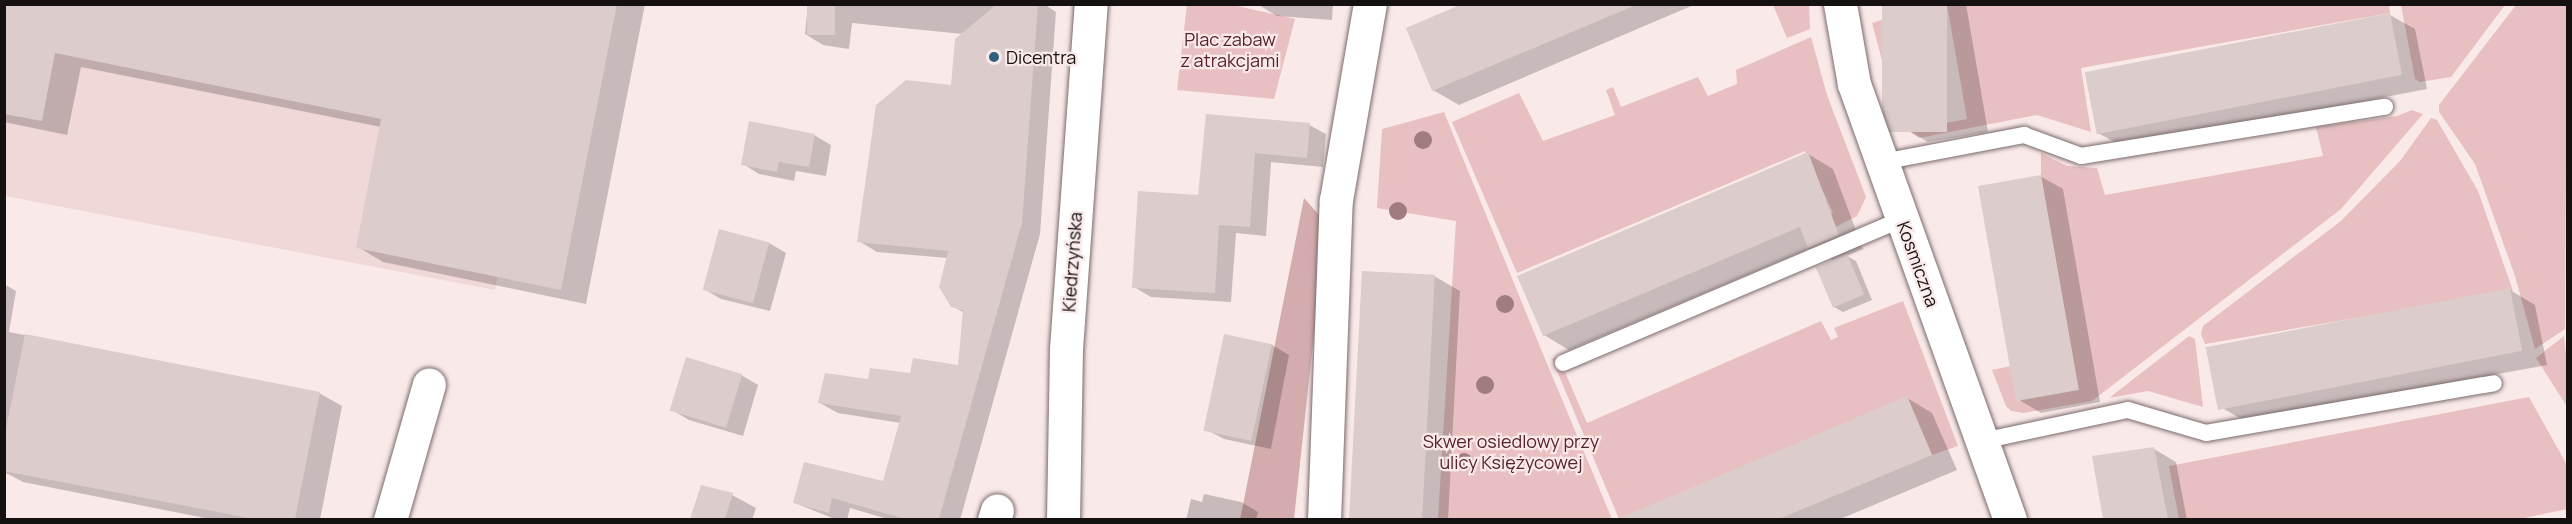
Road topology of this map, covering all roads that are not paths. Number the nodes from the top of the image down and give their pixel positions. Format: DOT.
graph roads {
  1 [pos="1091,4"];
  2 [pos="1370,4"];
  3 [pos="1840,4"];
  4 [pos="2385,107"];
  5 [pos="1882,162"];
  6 [pos="1902,219"];
  7 [pos="1563,363"];
  8 [pos="2494,383"];
  9 [pos="429,384"];
  10 [pos="1982,441"];
  11 [pos="390,519"];
  12 [pos="1063,519"];
  13 [pos="1324,519"];
  14 [pos="2010,519"];
  1 -- 12 [label="street, Kiedrzyńska"];
  2 -- 13 [label="street"];
  3 -- 5 [label="street, Kosmiczna"];
  4 -- 5 [label="lane"];
  5 -- 6 [label="street, Kosmiczna"];
  6 -- 7 [label="lane"];
  6 -- 10 [label="street, Kosmiczna"];
  8 -- 10 [label="lane"];
  9 -- 11 [label="street"];
  10 -- 14 [label="street, Kosmiczna"];
}
